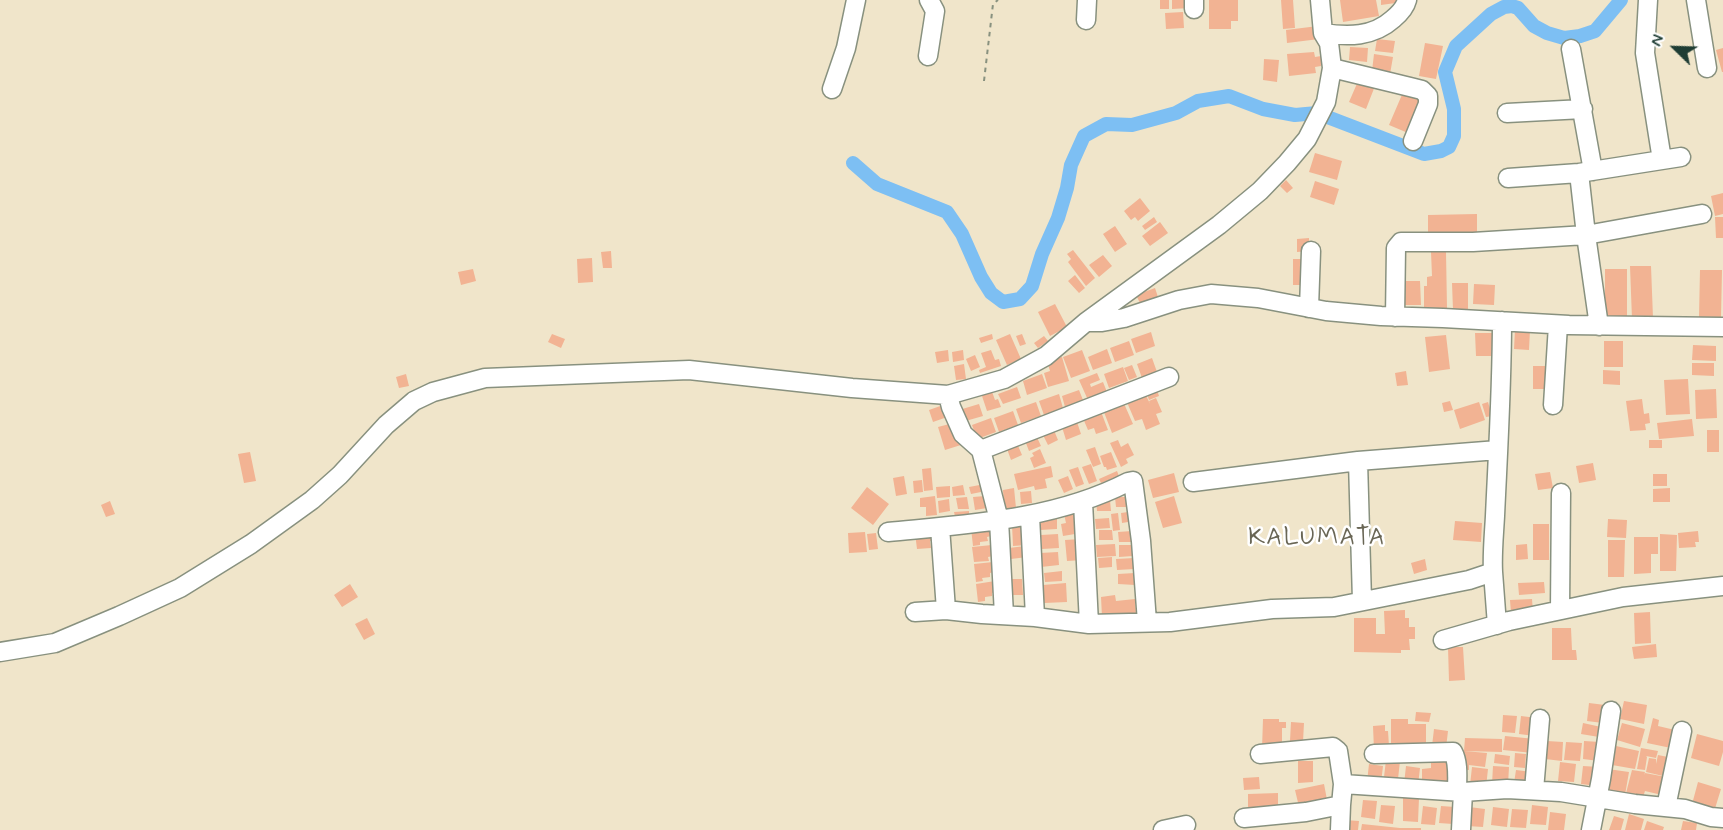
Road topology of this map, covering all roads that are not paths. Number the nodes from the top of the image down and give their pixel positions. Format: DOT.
graph roads {
  1 [pos="856,0"];
  2 [pos="929,0"];
  3 [pos="1087,0"];
  4 [pos="1320,0"];
  5 [pos="1407,0"];
  6 [pos="1647,0"];
  7 [pos="1696,0"];
  8 [pos="1086,20"];
  9 [pos="1323,33"];
  10 [pos="1571,49"];
  11 [pos="928,56"];
  12 [pos="1332,68"];
  13 [pos="1707,68"];
  14 [pos="832,89"];
  15 [pos="1582,109"];
  16 [pos="1507,113"];
  17 [pos="1413,141"];
  18 [pos="1682,157"];
  19 [pos="1662,160"];
  20 [pos="1586,172"];
  21 [pos="1508,178"];
  22 [pos="1702,214"];
  23 [pos="1586,235"];
  24 [pos="1311,251"];
  25 [pos="1309,308"];
  26 [pos="1395,317"];
  27 [pos="1502,321"];
  28 [pos="1086,322"];
  29 [pos="1558,325"];
  30 [pos="1599,326"];
  31 [pos="1723,327"];
  32 [pos="1169,377"];
  33 [pos="948,395"];
  34 [pos="1553,405"];
  35 [pos="981,450"];
  36 [pos="1498,450"];
  37 [pos="1358,461"];
  38 [pos="1193,482"];
  39 [pos="1561,494"];
  40 [pos="1083,502"];
  41 [pos="1030,516"];
  42 [pos="999,520"];
  43 [pos="940,527"];
  44 [pos="888,532"];
  45 [pos="1493,572"];
  46 [pos="1723,586"];
  47 [pos="1362,602"];
  48 [pos="946,610"];
  49 [pos="1560,610"];
  50 [pos="915,612"];
  51 [pos="1004,615"];
  52 [pos="1035,616"];
  53 [pos="1147,622"];
  54 [pos="1089,624"];
  55 [pos="1497,624"];
  56 [pos="1443,640"];
  57 [pos="0,652"];
  58 [pos="1611,711"];
  59 [pos="1540,718"];
  60 [pos="1682,731"];
  61 [pos="1260,754"];
  62 [pos="1374,754"];
  63 [pos="1343,784"];
  64 [pos="1534,790"];
  65 [pos="1460,792"];
  66 [pos="1598,798"];
  67 [pos="1341,806"];
  68 [pos="1666,807"];
  69 [pos="1244,818"];
  70 [pos="1723,818"];
  71 [pos="1186,825"];
  72 [pos="1164,830"];
  73 [pos="1340,830"];
  74 [pos="1461,830"];
  75 [pos="1591,830"];
  1 -- 14 [label="street"];
  2 -- 11 [label="street"];
  3 -- 8 [label="street"];
  4 -- 9 [label="street"];
  5 -- 9 [label="street"];
  6 -- 19 [label="street"];
  7 -- 13 [label="street"];
  9 -- 12 [label="street"];
  10 -- 15 [label="street"];
  12 -- 17 [label="street"];
  12 -- 28 [label="street"];
  15 -- 16 [label="street"];
  15 -- 20 [label="street"];
  18 -- 19 [label="street"];
  19 -- 20 [label="street"];
  20 -- 21 [label="street"];
  20 -- 23 [label="street"];
  22 -- 23 [label="street"];
  23 -- 26 [label="street"];
  23 -- 30 [label="street"];
  24 -- 25 [label="street"];
  25 -- 26 [label="street"];
  25 -- 28 [label="street"];
  26 -- 27 [label="street"];
  27 -- 29 [label="street"];
  27 -- 36 [label="street"];
  28 -- 33 [label="street"];
  29 -- 30 [label="street"];
  29 -- 34 [label="street"];
  30 -- 31 [label="street"];
  32 -- 35 [label="street"];
  33 -- 35 [label="street"];
  33 -- 57 [label="street"];
  35 -- 42 [label="street"];
  36 -- 37 [label="street"];
  36 -- 45 [label="street"];
  37 -- 38 [label="street"];
  37 -- 47 [label="street"];
  39 -- 49 [label="street"];
  40 -- 41 [label="street"];
  40 -- 53 [label="street"];
  40 -- 54 [label="street"];
  41 -- 42 [label="street"];
  41 -- 52 [label="street"];
  42 -- 43 [label="street"];
  42 -- 51 [label="street"];
  43 -- 44 [label="street"];
  43 -- 48 [label="street"];
  45 -- 47 [label="street"];
  45 -- 55 [label="street"];
  46 -- 49 [label="street"];
  47 -- 53 [label="street"];
  48 -- 50 [label="street"];
  48 -- 51 [label="street"];
  49 -- 55 [label="street"];
  51 -- 52 [label="street"];
  52 -- 54 [label="street"];
  53 -- 54 [label="street"];
  55 -- 56 [label="street"];
  58 -- 66 [label="street"];
  59 -- 64 [label="street"];
  60 -- 68 [label="street"];
  61 -- 63 [label="street"];
  62 -- 65 [label="street"];
  63 -- 65 [label="street"];
  63 -- 67 [label="street"];
  64 -- 65 [label="street"];
  64 -- 66 [label="street"];
  65 -- 74 [label="street"];
  66 -- 68 [label="street"];
  66 -- 75 [label="street"];
  67 -- 69 [label="street"];
  67 -- 73 [label="street"];
  68 -- 70 [label="street"];
  71 -- 72 [label="street"];
}
